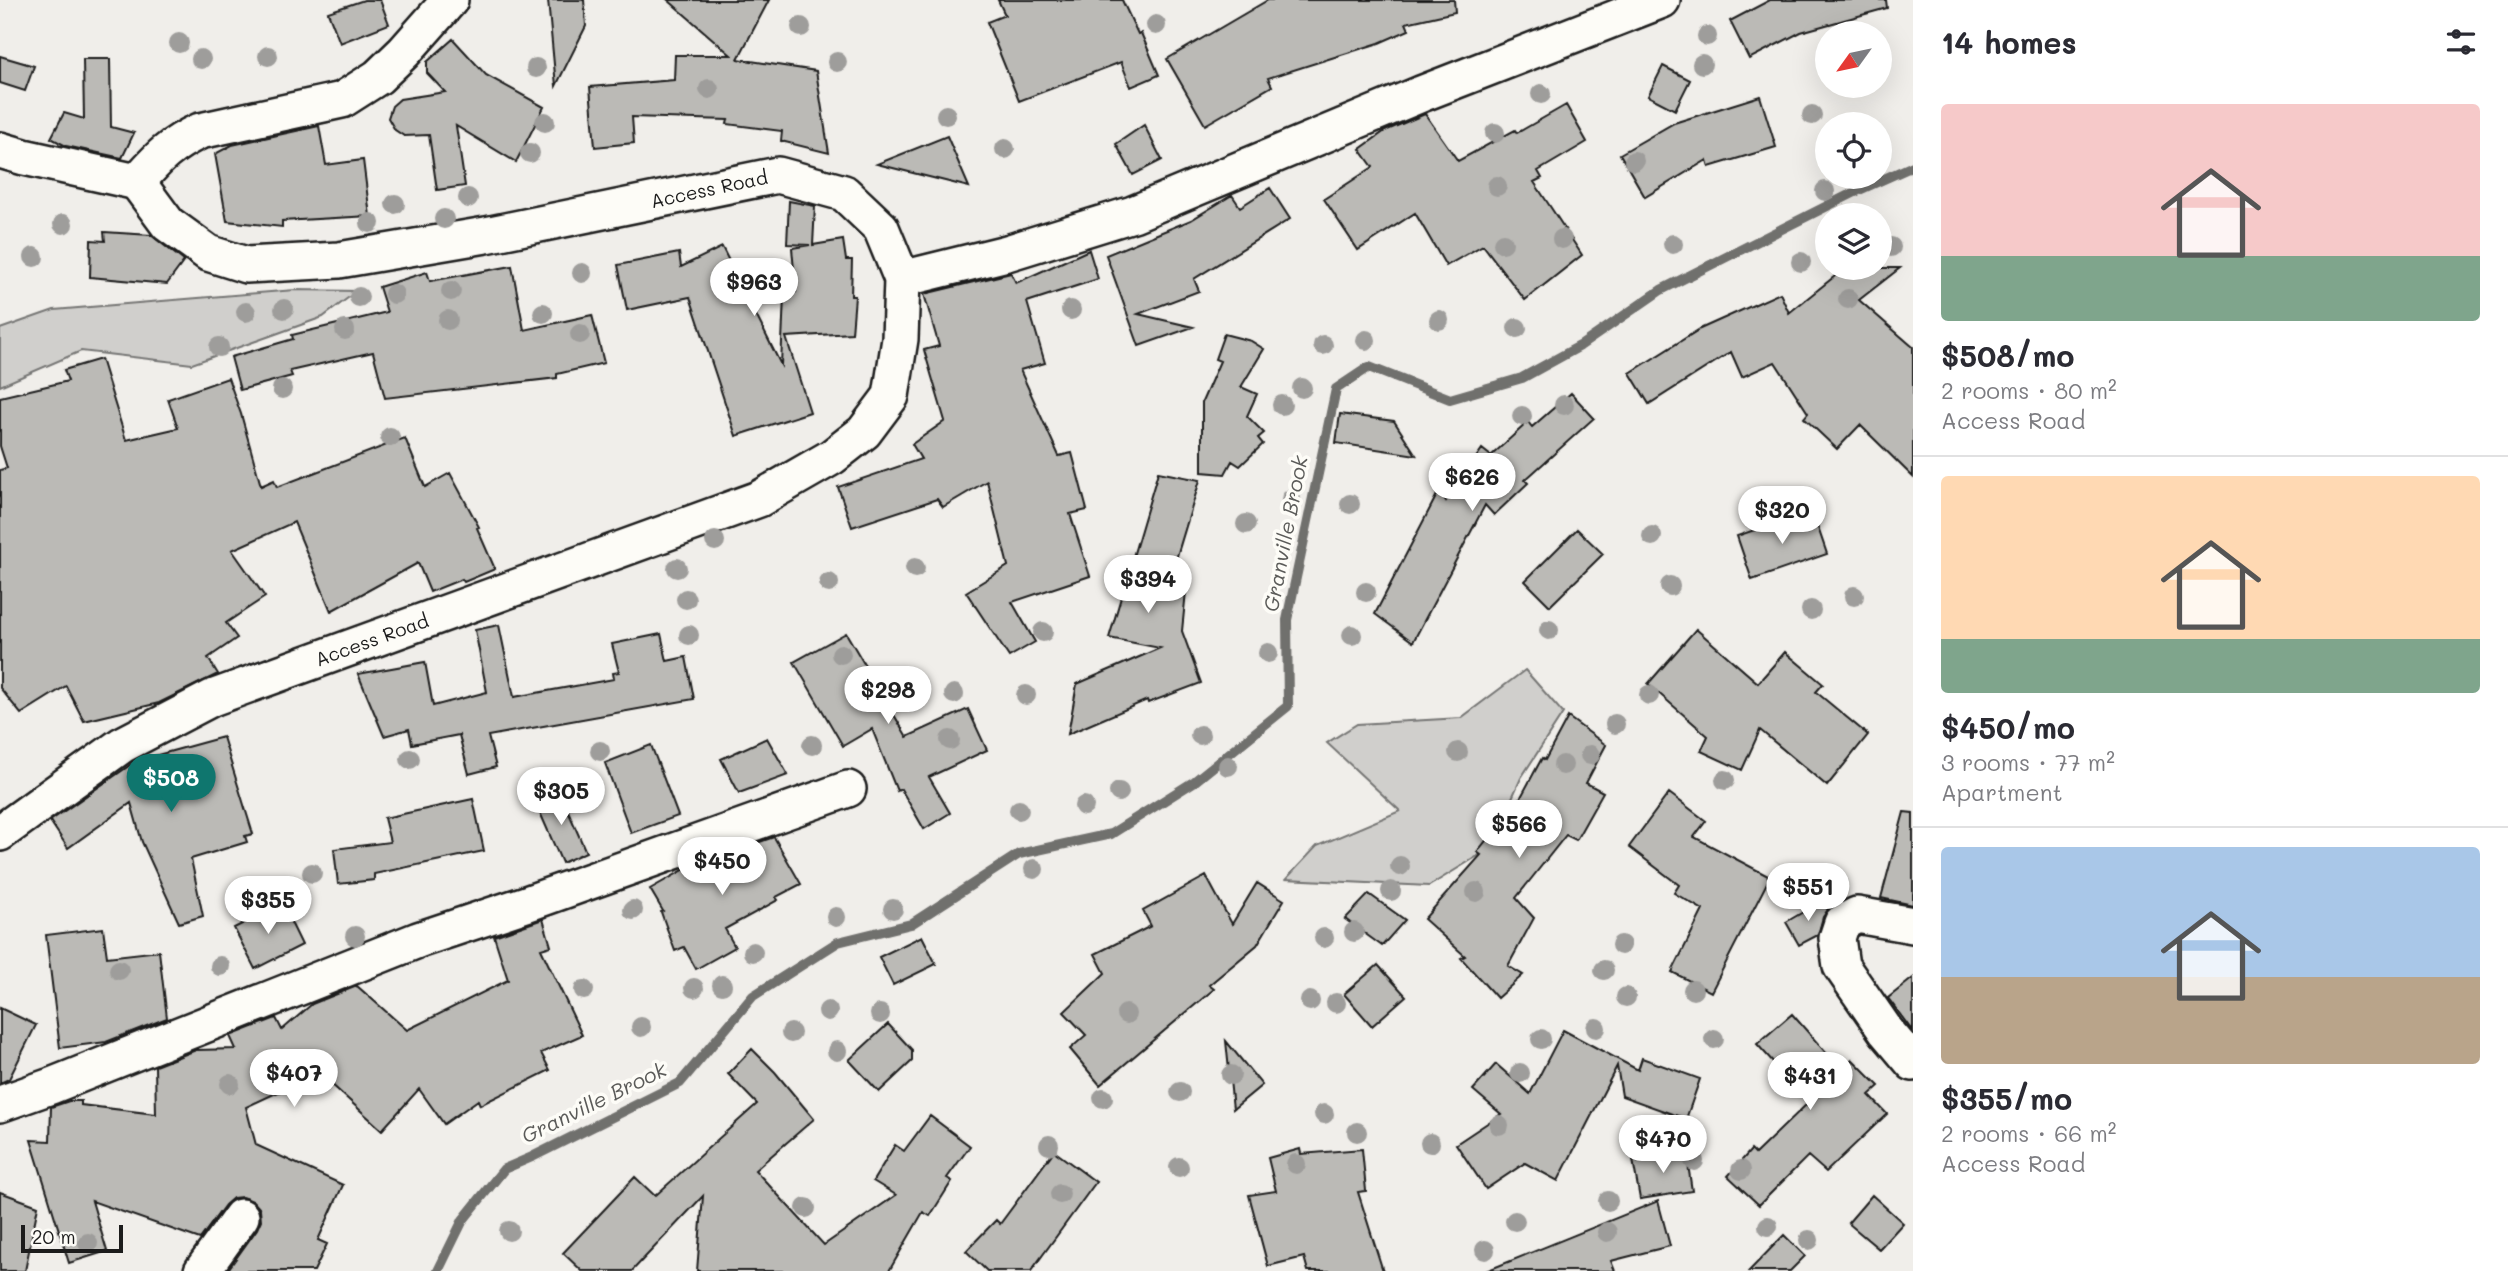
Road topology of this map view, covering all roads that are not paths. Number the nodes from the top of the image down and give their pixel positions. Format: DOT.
graph roads {
  1 [pos="450,0"];
  2 [pos="1662,0"];
  3 [pos="0,149"];
  4 [pos="137,182"];
  5 [pos="902,279"];
  6 [pos="848,789"];
  7 [pos="0,833"];
  8 [pos="1913,925"];
  9 [pos="1913,1063"];
  10 [pos="0,1104"];
  11 [pos="241,1217"];
  12 [pos="202,1271"];
  1 -- 4 [label="street"];
  2 -- 5 [label="street"];
  3 -- 4 [label="street"];
  4 -- 5 [label="street, Access Road"];
  5 -- 7 [label="street, Access Road"];
  6 -- 10 [label="street"];
  8 -- 9 [label="street"];
  11 -- 12 [label="street"];
}
